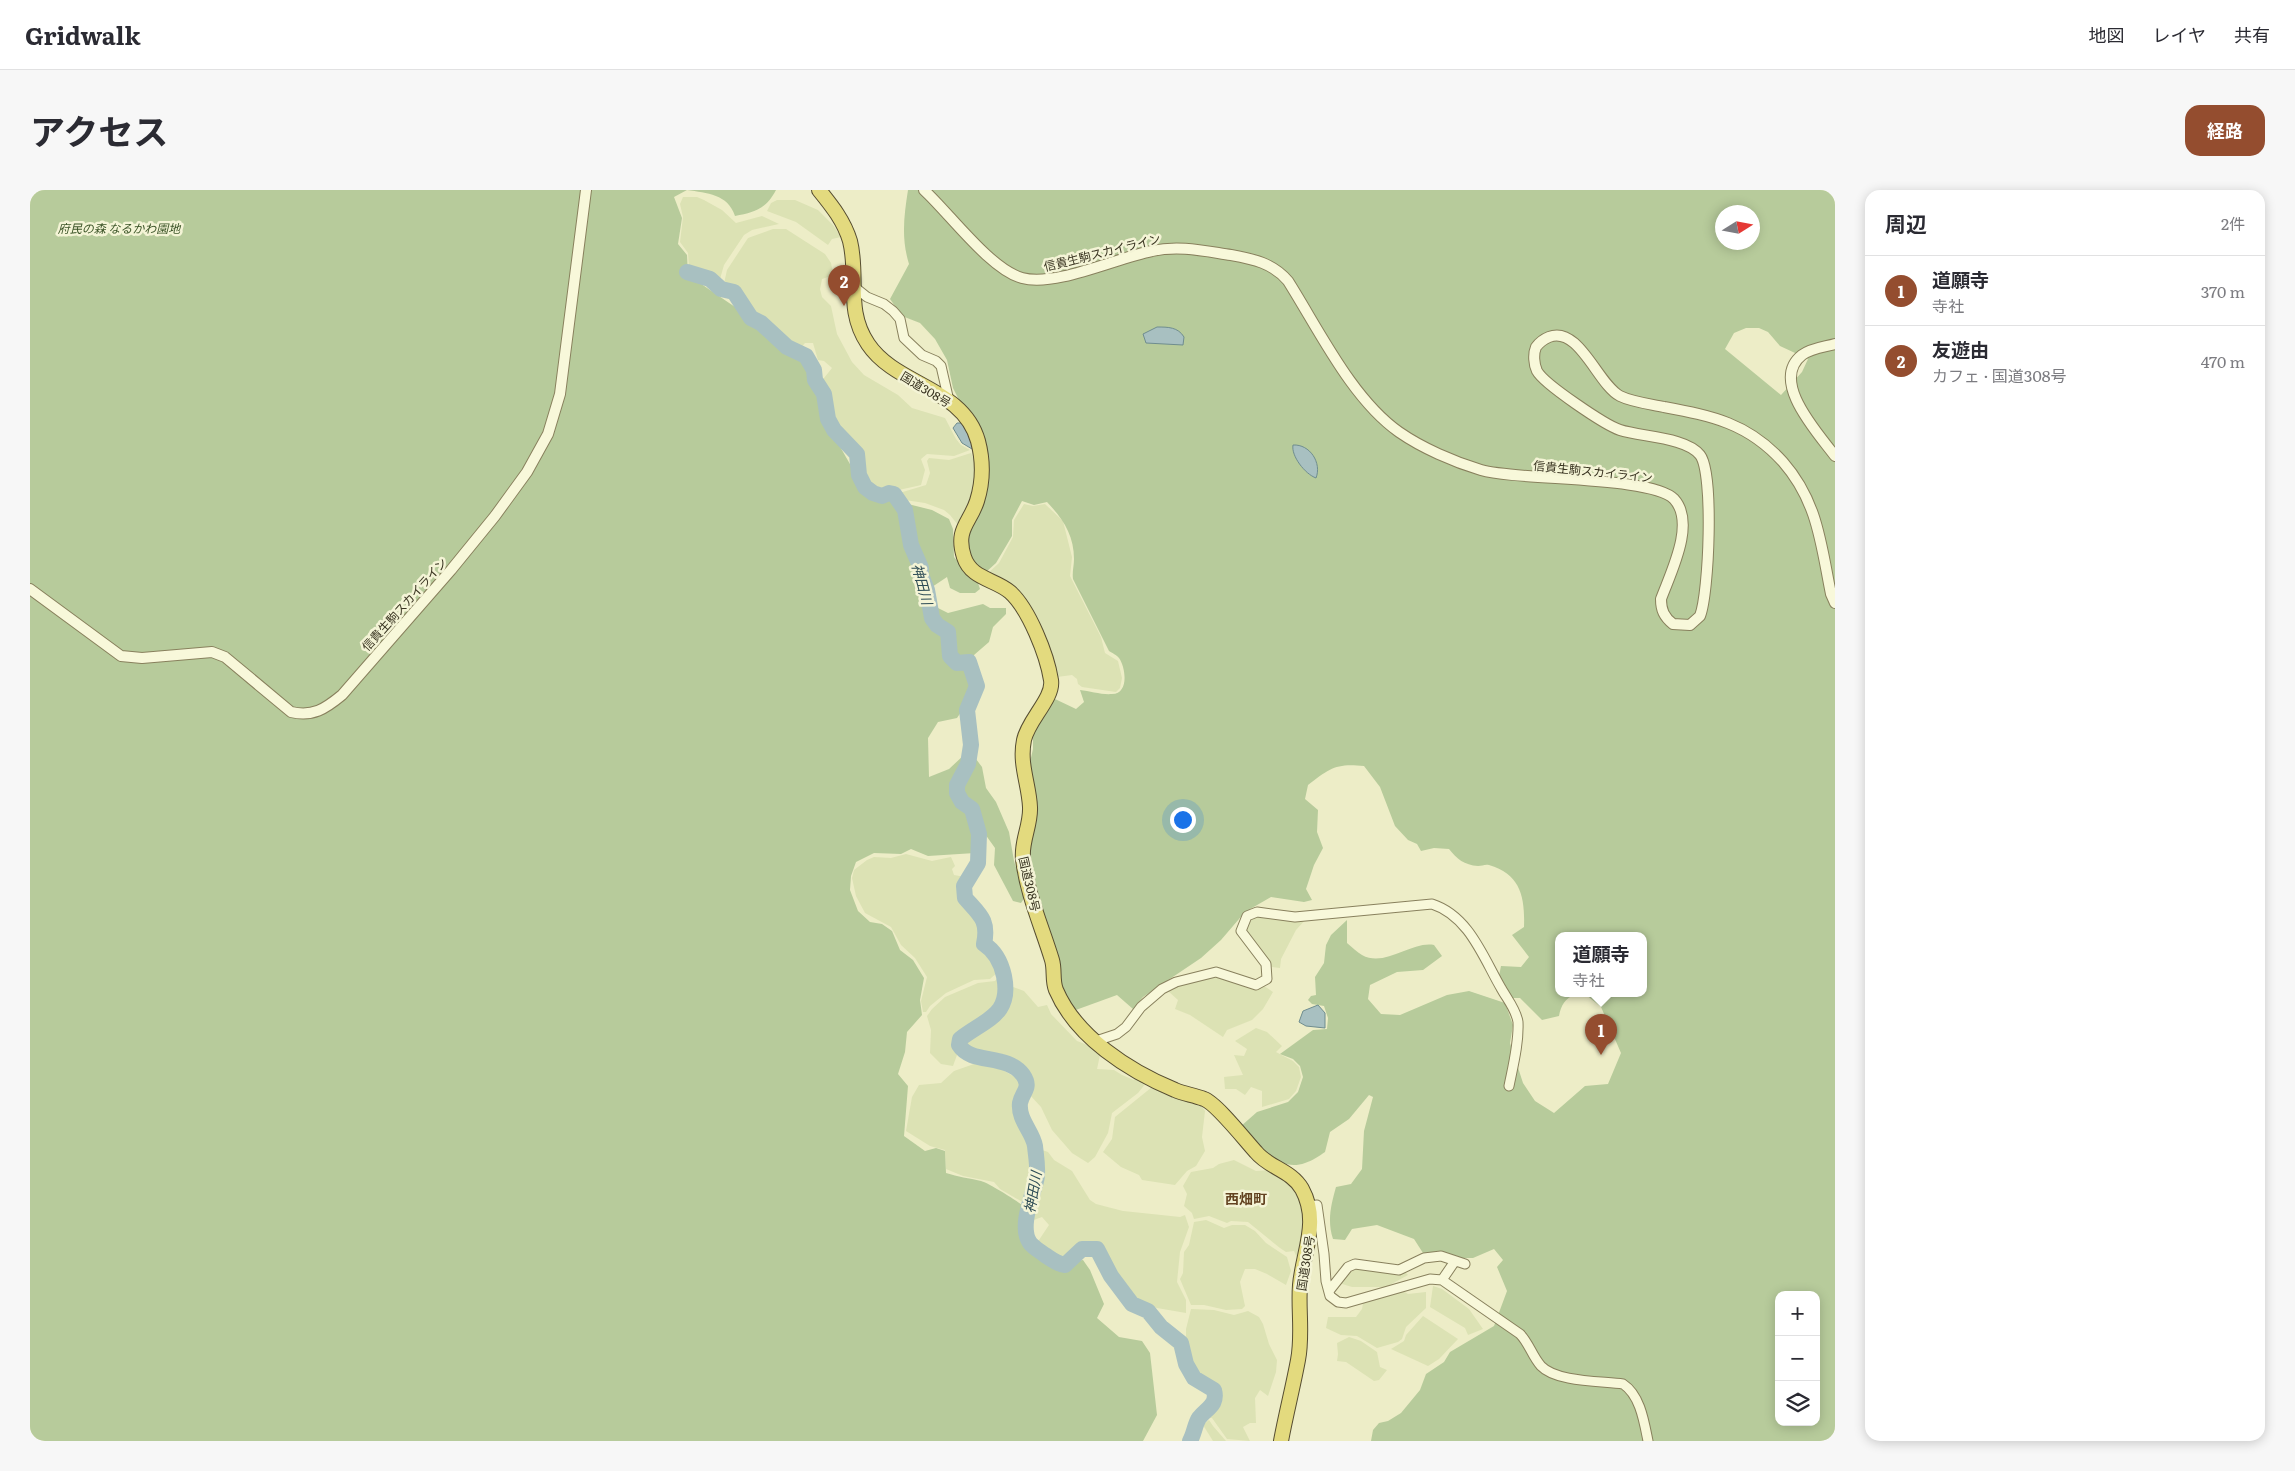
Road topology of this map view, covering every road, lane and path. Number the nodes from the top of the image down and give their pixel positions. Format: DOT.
graph roads {
  1 [pos="586,190"];
  2 [pos="819,190"];
  3 [pos="924,190"];
  4 [pos="852,285"];
  5 [pos="1835,344"];
  6 [pos="949,401"];
  7 [pos="1835,456"];
  8 [pos="30,589"];
  9 [pos="1835,603"];
  10 [pos="1096,1041"];
  11 [pos="1509,1086"];
  12 [pos="1309,1206"];
  13 [pos="1455,1261"];
  14 [pos="1465,1264"];
  15 [pos="1442,1280"];
  16 [pos="1329,1291"];
  17 [pos="1281,1441"];
  18 [pos="1648,1441"];
  1 -- 8 [label="street, 信貴生駒スカイライン"];
  2 -- 4 [label="highway, 国道308号"];
  3 -- 9 [label="street, 信貴生駒スカイライン"];
  4 -- 6 [label="street"];
  4 -- 6 [label="highway, 国道308号"];
  5 -- 7 [label="street"];
  6 -- 10 [label="highway, 国道308号"];
  10 -- 11 [label="street"];
  10 -- 12 [label="highway, 国道308号"];
  12 -- 16 [label="street"];
  12 -- 17 [label="highway, 国道308号"];
  13 -- 14 [label="street"];
  13 -- 15 [label="street"];
  13 -- 16 [label="street"];
  15 -- 16 [label="street"];
  15 -- 18 [label="street"];
}
